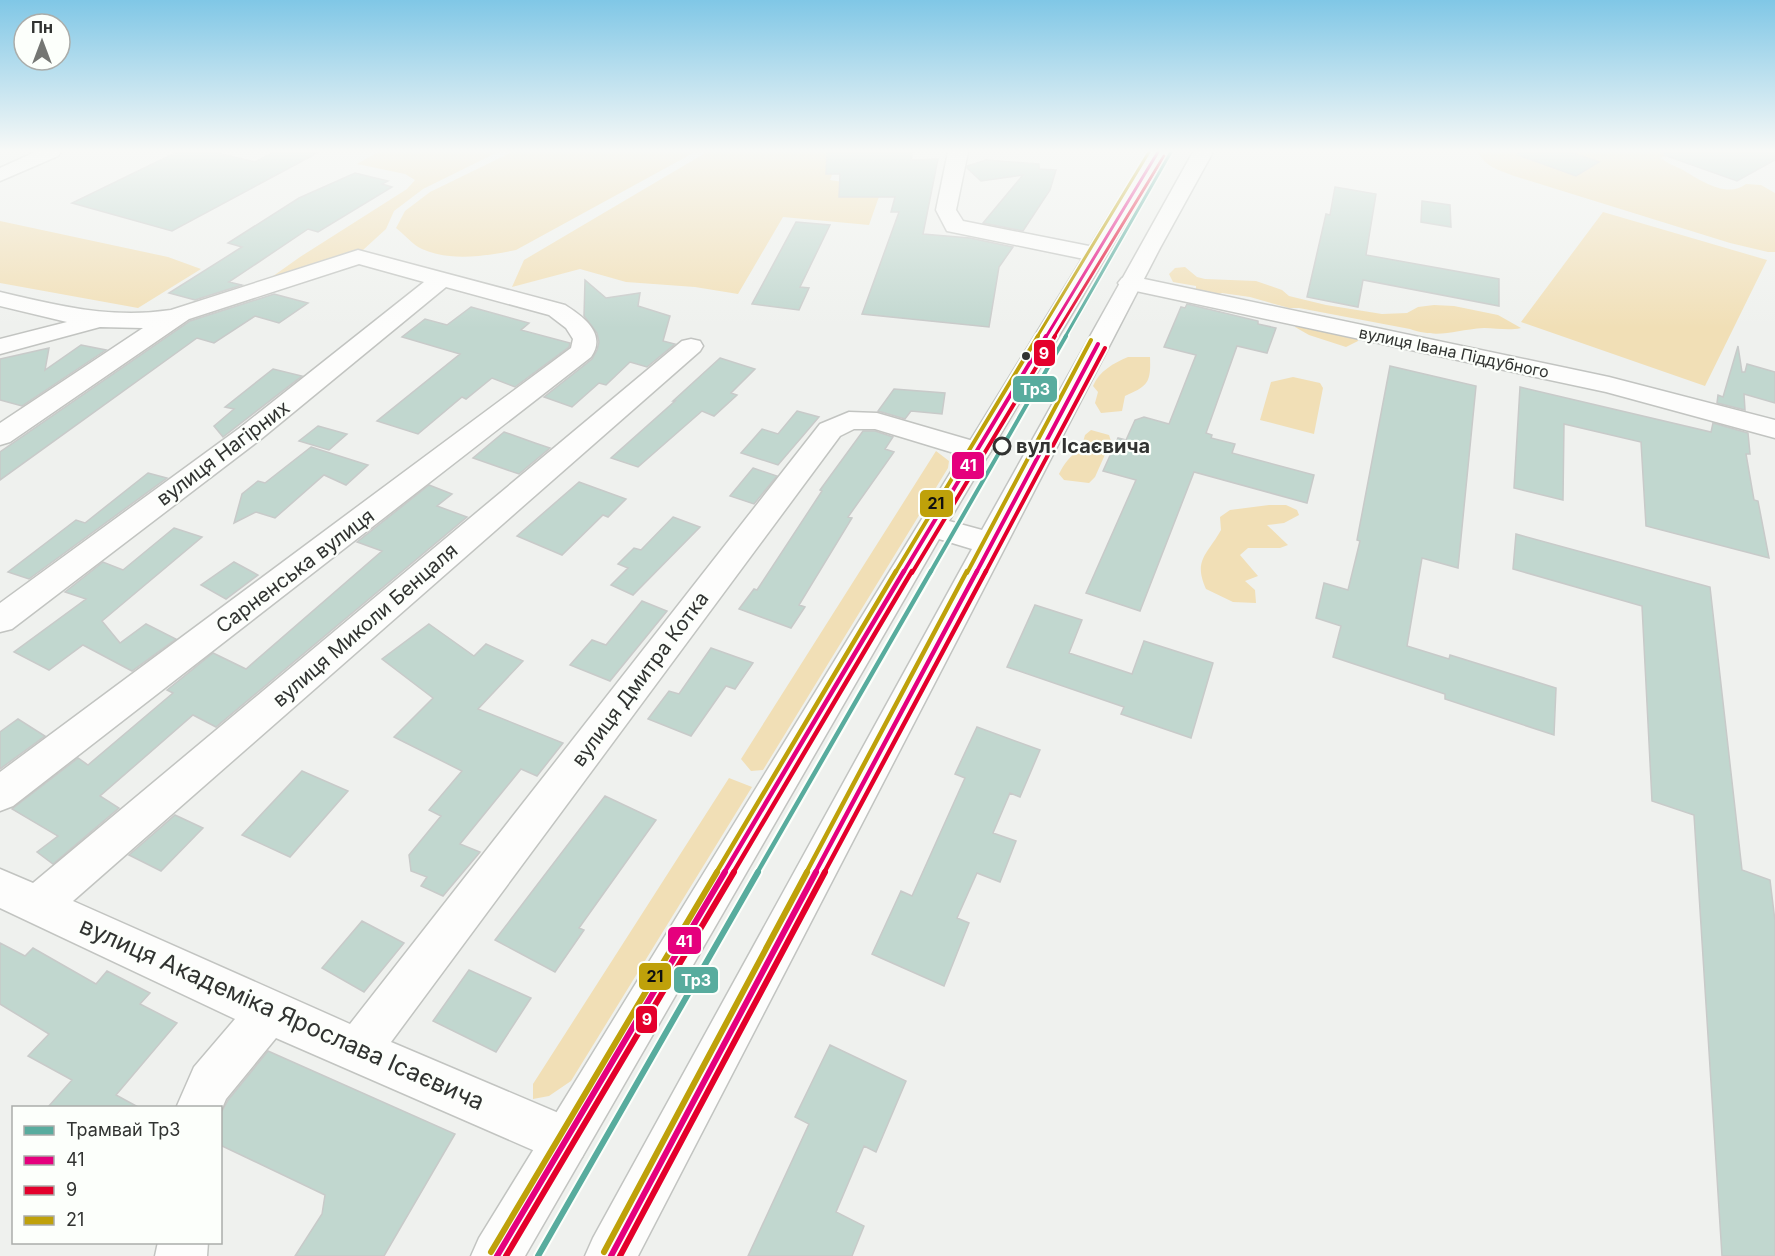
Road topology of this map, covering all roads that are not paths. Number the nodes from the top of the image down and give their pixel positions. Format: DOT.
graph roads {
  1 [pos="946,211"];
  2 [pos="1122,211"];
  3 [pos="1170,211"];
  4 [pos="1095,254"];
  5 [pos="442,279"];
  6 [pos="1130,283"];
  7 [pos="0,299"];
  8 [pos="182,314"];
  9 [pos="96,321"];
  10 [pos="691,346"];
  11 [pos="0,347"];
  12 [pos="1775,429"];
  13 [pos="0,436"];
  14 [pos="977,451"];
  15 [pos="931,526"];
  16 [pos="992,544"];
  17 [pos="0,620"];
  18 [pos="0,794"];
  19 [pos="0,888"];
  20 [pos="39,904"];
  21 [pos="269,1012"];
  22 [pos="357,1051"];
  23 [pos="198,1106"];
  24 [pos="565,1140"];
  25 [pos="497,1256"];
  26 [pos="611,1256"];
  1 -- 4 [label="street"];
  2 -- 4 [label="street"];
  3 -- 6 [label="street"];
  4 -- 14 [label="street"];
  5 -- 8 [label="street"];
  5 -- 17 [label="street, вулиця Нагірних"];
  5 -- 18 [label="street, Сарненська вулиця"];
  6 -- 12 [label="street, вулиця Івана Піддубного"];
  6 -- 16 [label="street"];
  7 -- 9 [label="street"];
  8 -- 9 [label="street"];
  8 -- 13 [label="street"];
  9 -- 11 [label="street"];
  10 -- 20 [label="street, вулиця Миколи Бенцаля"];
  14 -- 15 [label="street"];
  14 -- 22 [label="street, вулиця Дмитра Котка"];
  15 -- 16 [label="street"];
  15 -- 24 [label="street"];
  16 -- 26 [label="street"];
  19 -- 20 [label="street, вулиця Академіка Ярослава Ісаєвича"];
  20 -- 21 [label="street, вулиця Академіка Ярослава Ісаєвича"];
  21 -- 22 [label="street, вулиця Академіка Ярослава Ісаєвича"];
  21 -- 23 [label="street"];
  22 -- 24 [label="street, вулиця Академіка Ярослава Ісаєвича"];
  24 -- 25 [label="street"];
}
